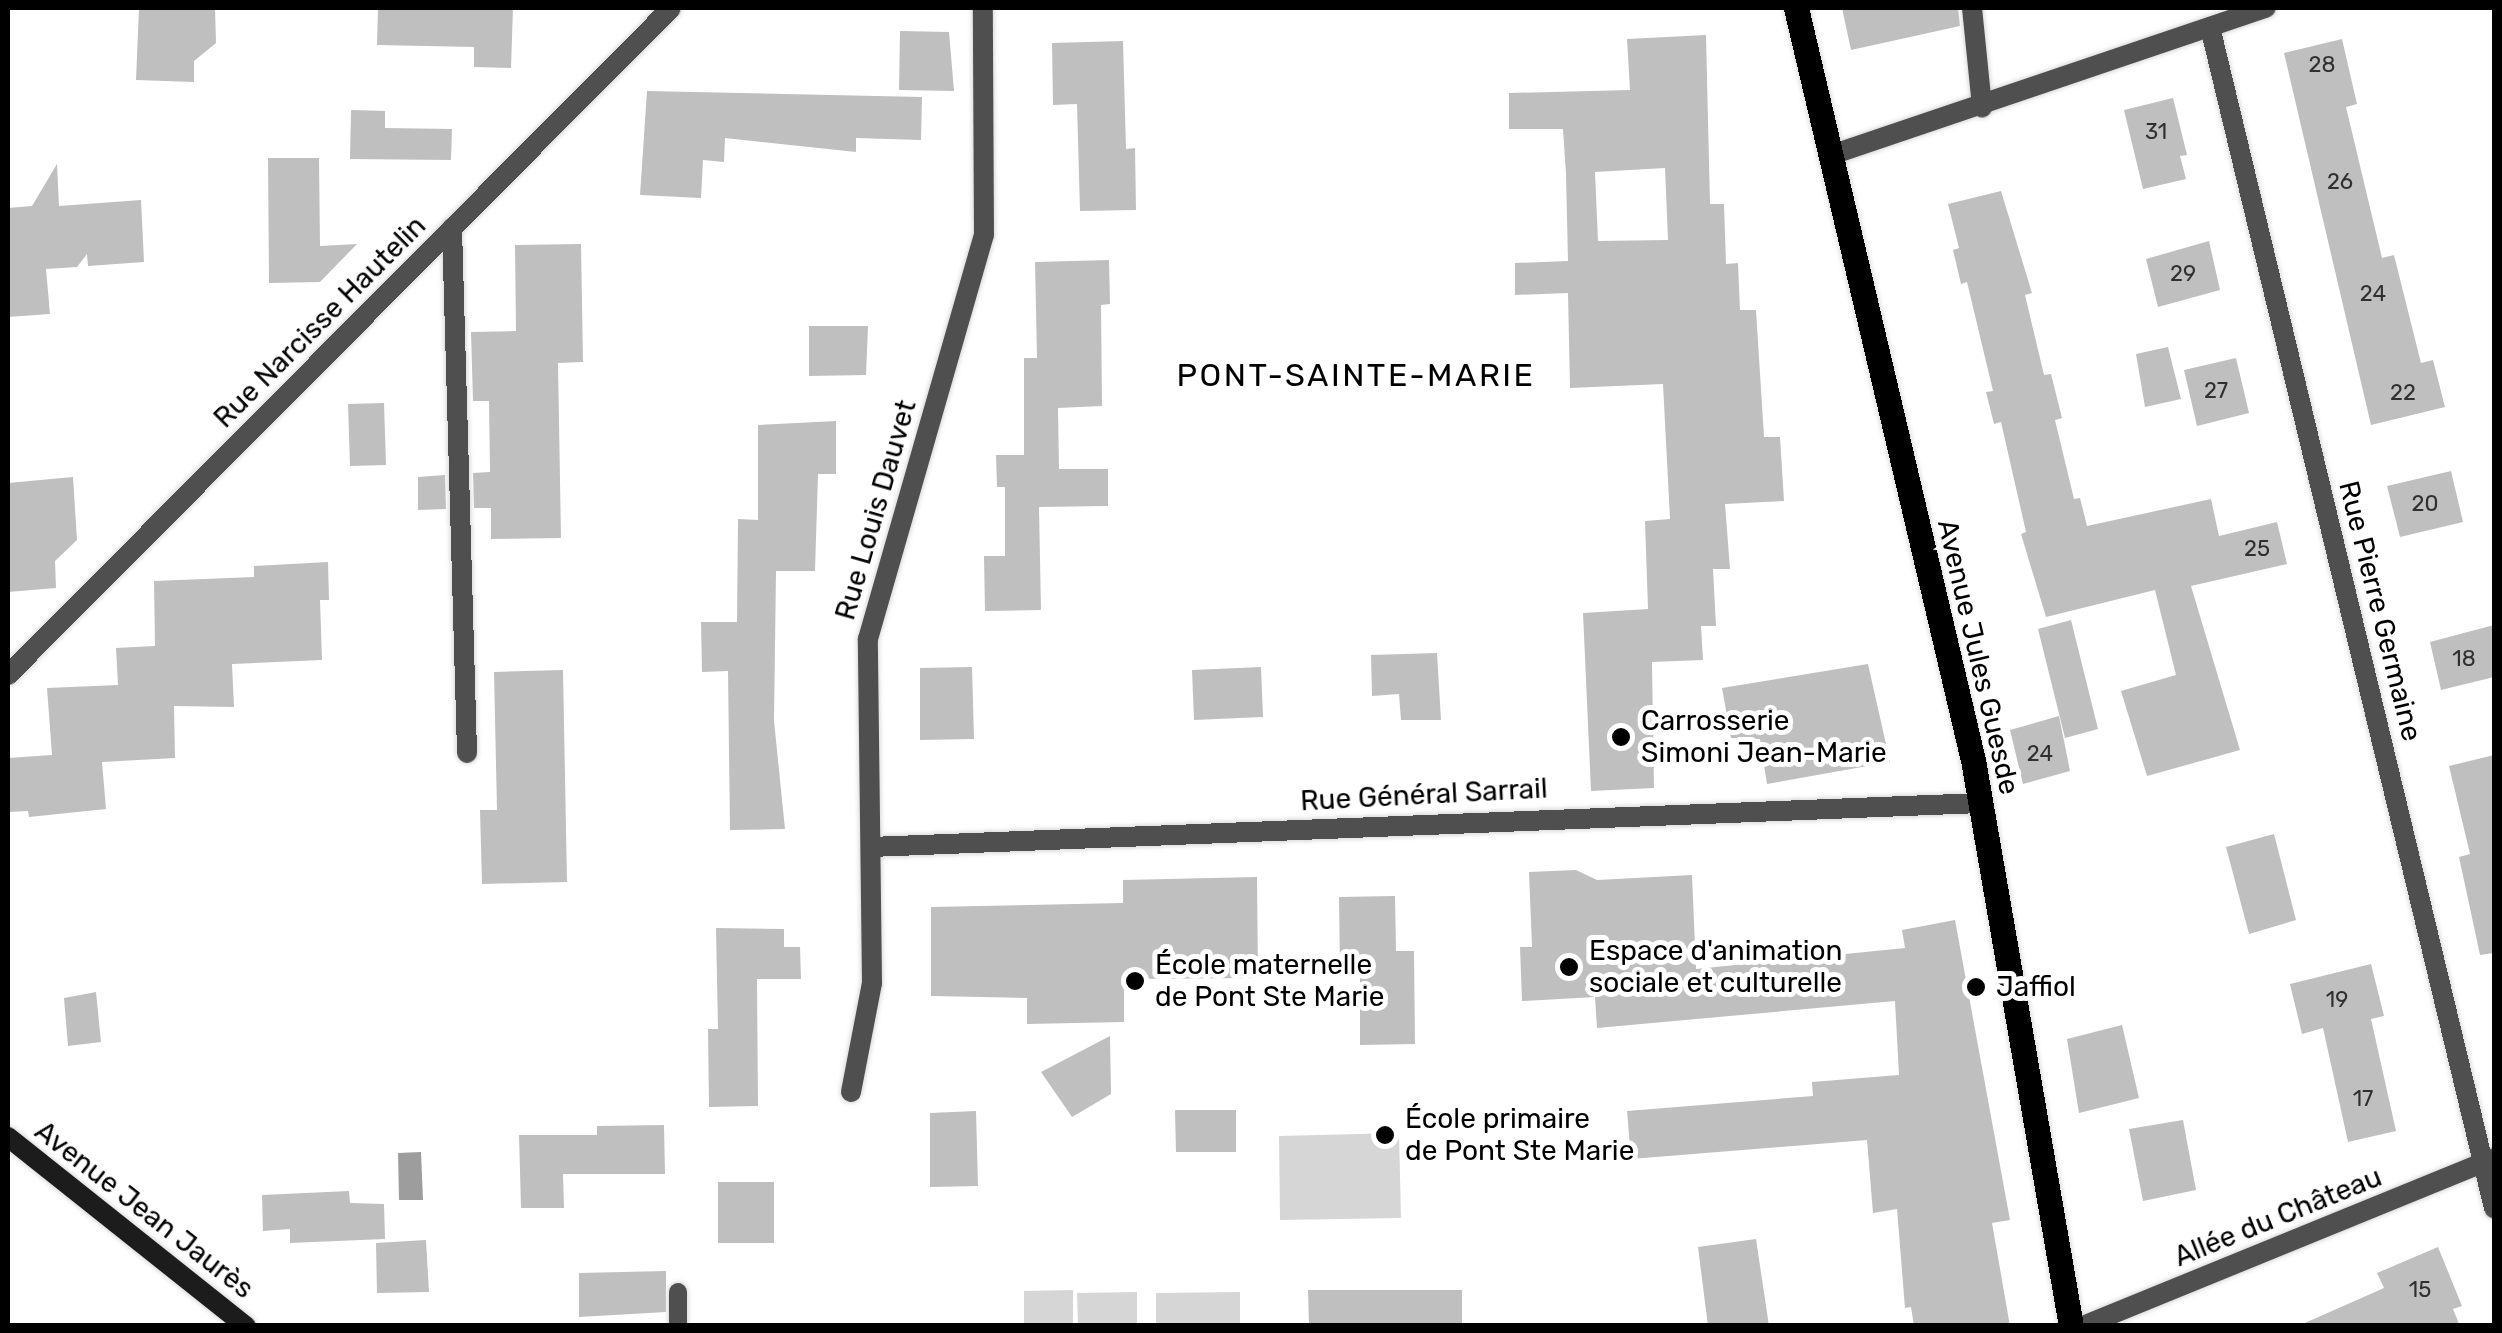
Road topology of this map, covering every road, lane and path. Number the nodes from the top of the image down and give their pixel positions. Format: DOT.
graph roads {
  1 [pos="671,8"];
  2 [pos="983,8"];
  3 [pos="1796,8"];
  4 [pos="1972,8"];
  5 [pos="2266,8"];
  6 [pos="2210,27"];
  7 [pos="1982,107"];
  8 [pos="1831,155"];
  9 [pos="452,228"];
  10 [pos="8,676"];
  11 [pos="467,753"];
  12 [pos="1981,803"];
  13 [pos="871,847"];
  14 [pos="851,1092"];
  15 [pos="8,1137"];
  16 [pos="2489,1161"];
  17 [pos="2494,1208"];
  18 [pos="678,1292"];
  19 [pos="246,1326"];
  20 [pos="678,1326"];
  21 [pos="2071,1326"];
  22 [pos="2083,1326"];
  1 -- 9 [label="street, Rue Narcisse Hautelin"];
  2 -- 13 [label="street, Rue Louis Dauvet"];
  3 -- 8 [label="main road, Avenue Jules Guesde"];
  4 -- 7 [label="street"];
  5 -- 6 [label="street"];
  6 -- 7 [label="street"];
  6 -- 16 [label="street, Rue Pierre Germaine"];
  7 -- 8 [label="street"];
  8 -- 12 [label="main road, Avenue Jules Guesde"];
  9 -- 10 [label="street, Rue Narcisse Hautelin"];
  9 -- 11 [label="street"];
  12 -- 13 [label="street, Rue Général Sarrail"];
  12 -- 21 [label="main road, Avenue Jules Guesde"];
  13 -- 14 [label="street, Rue Louis Dauvet"];
  15 -- 19 [label="main road, Avenue Jean Jaurès"];
  16 -- 17 [label="street, Rue Pierre Germaine"];
  16 -- 22 [label="street, Allée du Château"];
  18 -- 20 [label="lane"];
}
